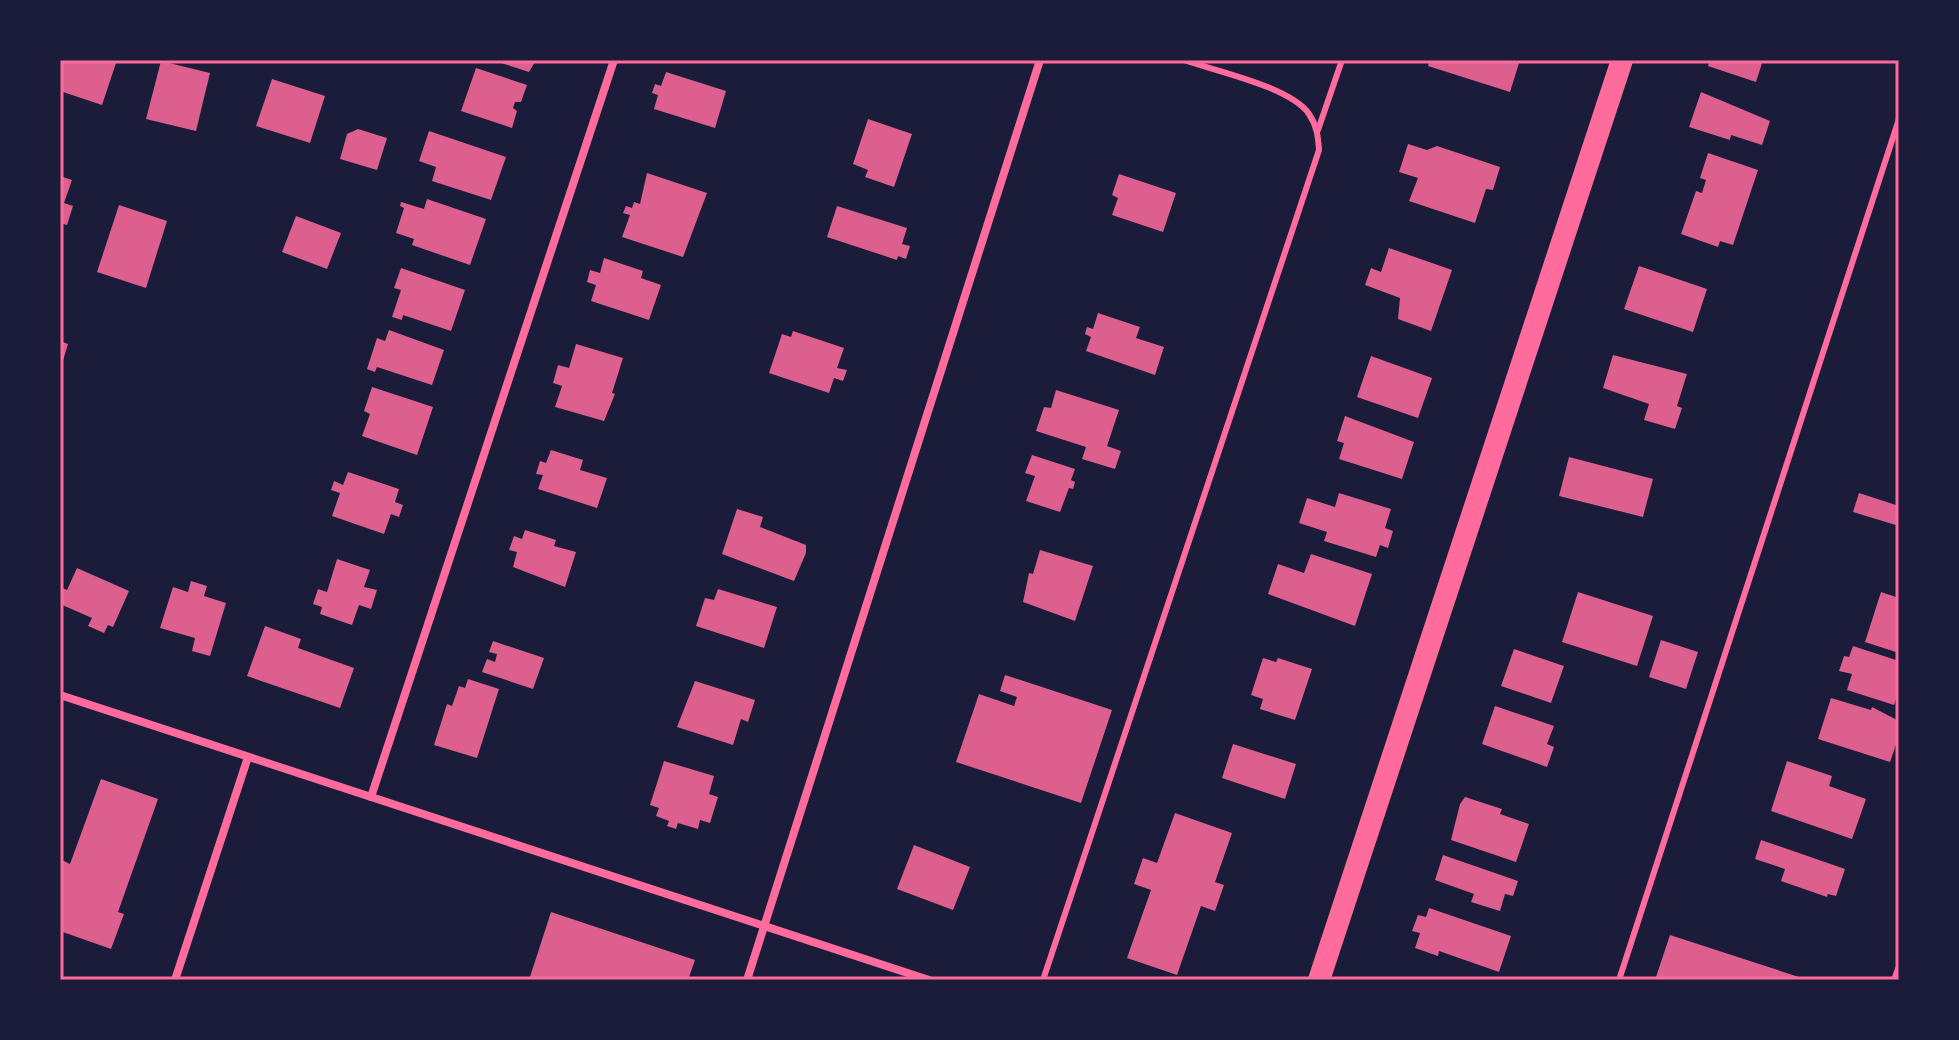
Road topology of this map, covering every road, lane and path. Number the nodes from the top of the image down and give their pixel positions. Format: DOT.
graph roads {
  1 [pos="614,60"];
  2 [pos="1040,60"];
  3 [pos="1184,60"];
  4 [pos="1342,60"];
  5 [pos="1622,60"];
  6 [pos="1899,119"];
  7 [pos="1318,130"];
  8 [pos="60,695"];
  9 [pos="248,757"];
  10 [pos="371,797"];
  11 [pos="766,927"];
  12 [pos="1899,969"];
  13 [pos="175,980"];
  14 [pos="747,980"];
  15 [pos="929,980"];
  16 [pos="1043,980"];
  17 [pos="1319,980"];
  18 [pos="1619,980"];
  19 [pos="1895,980"];
  1 -- 10 [label="street"];
  2 -- 11 [label="street"];
  3 -- 7 [label="lane"];
  4 -- 7 [label="lane"];
  5 -- 17 [label="highway"];
  6 -- 18 [label="lane"];
  7 -- 16 [label="lane"];
  8 -- 9 [label="street"];
  9 -- 10 [label="street"];
  9 -- 13 [label="street"];
  10 -- 11 [label="street"];
  11 -- 14 [label="street"];
  11 -- 15 [label="street"];
  12 -- 19 [label="street"];
}
